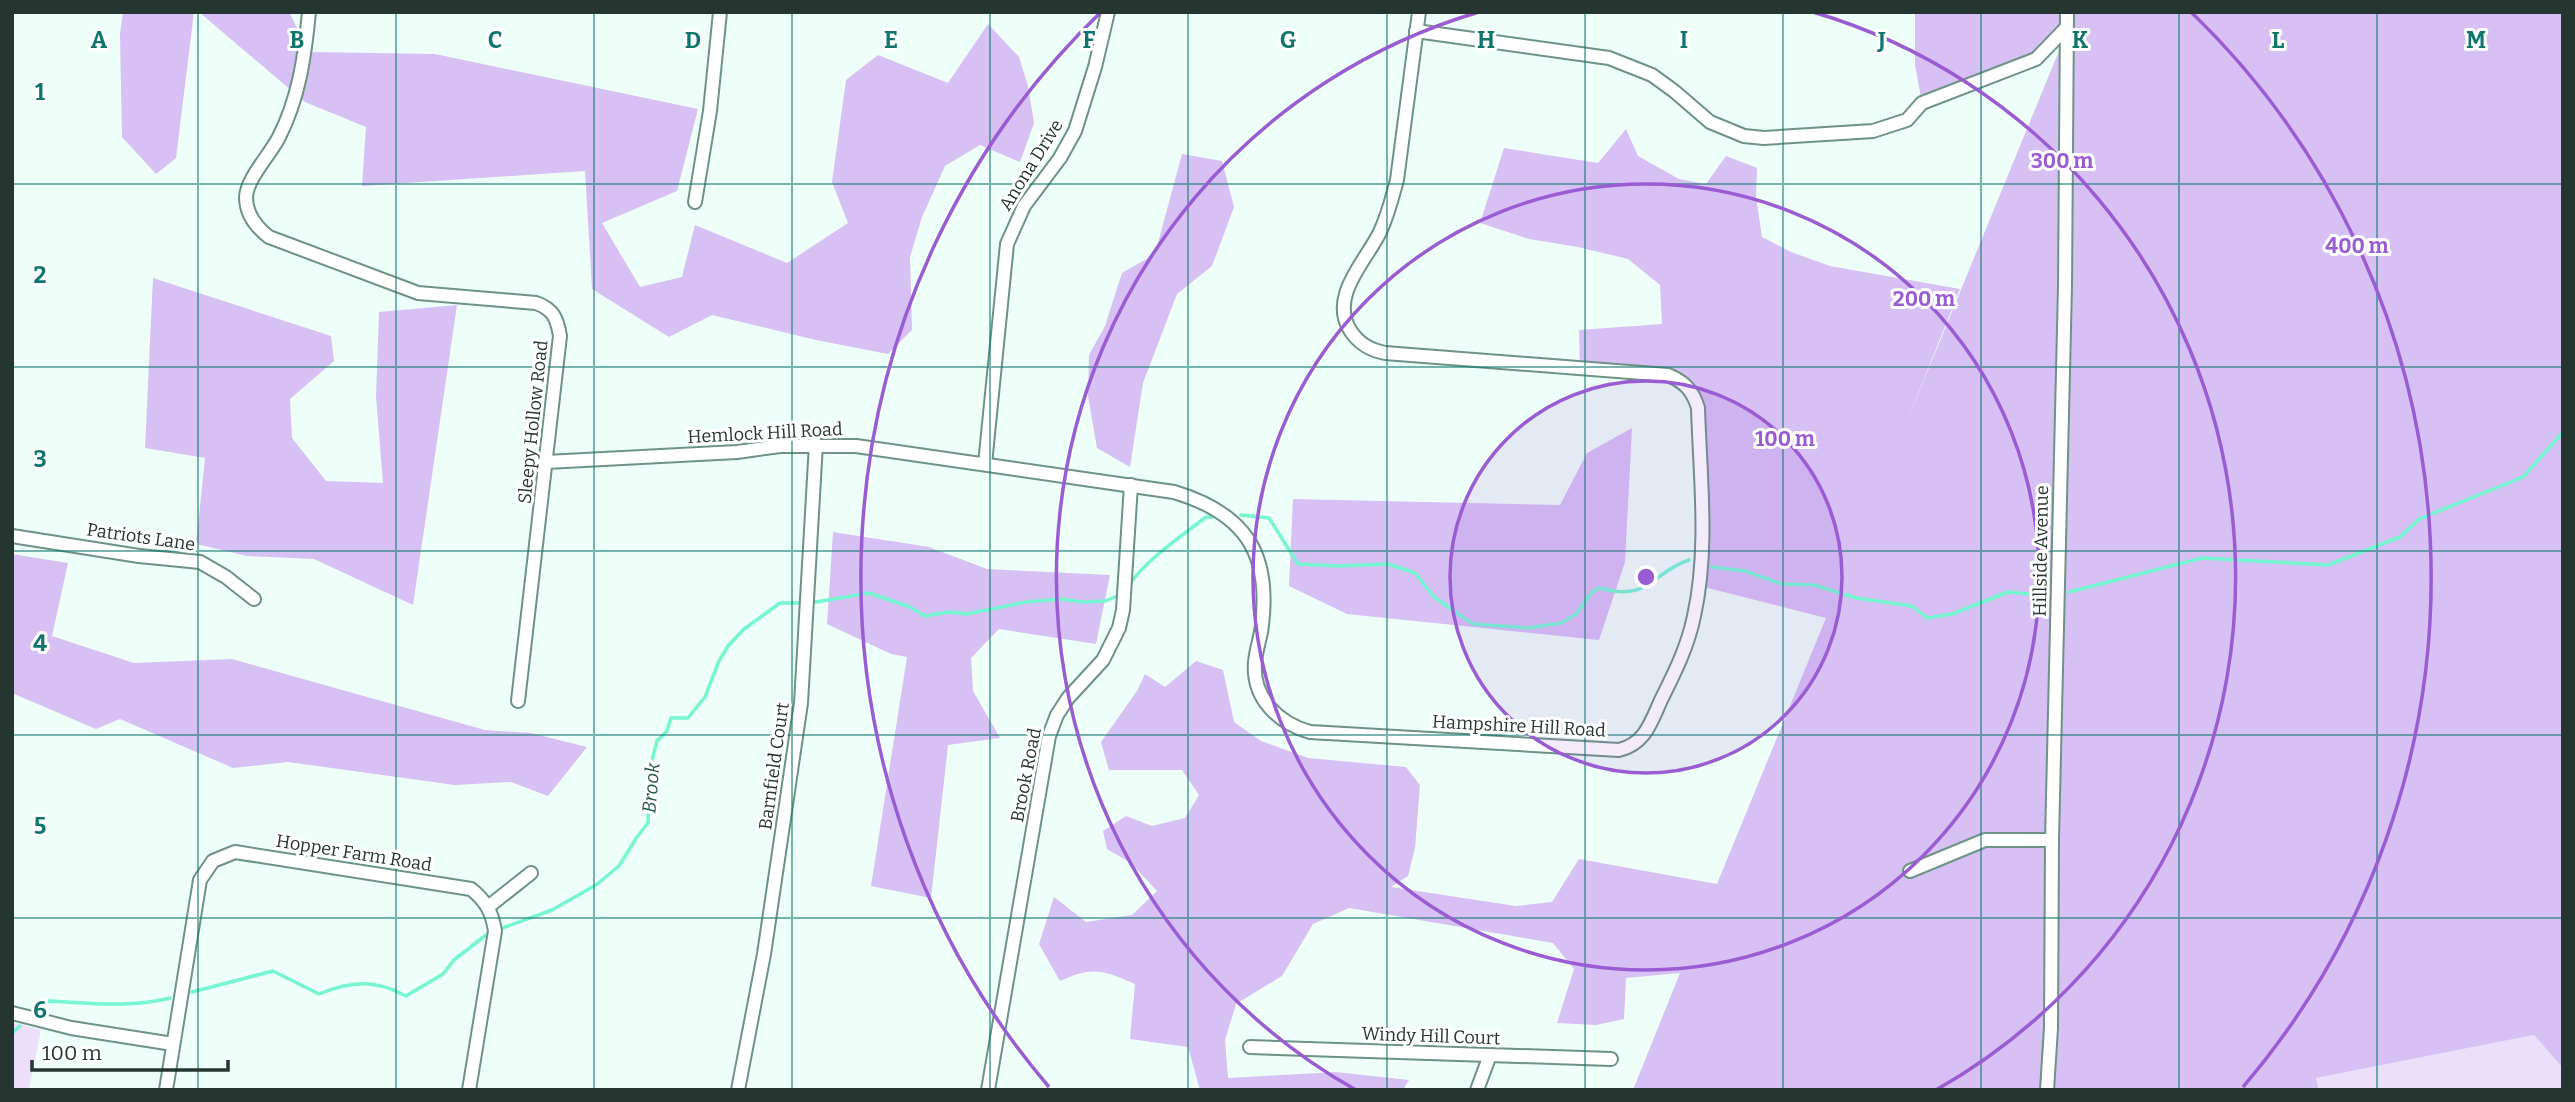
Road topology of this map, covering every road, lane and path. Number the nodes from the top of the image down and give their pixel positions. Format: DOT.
graph roads {
  1 [pos="309,12"];
  2 [pos="720,12"];
  3 [pos="1419,12"];
  4 [pos="2067,12"];
  5 [pos="1104,13"];
  6 [pos="2066,28"];
  7 [pos="1416,31"];
  8 [pos="695,202"];
  9 [pos="816,444"];
  10 [pos="545,462"];
  11 [pos="985,464"];
  12 [pos="1131,485"];
  13 [pos="12,536"];
  14 [pos="254,599"];
  15 [pos="518,701"];
  16 [pos="2052,841"];
  17 [pos="1910,871"];
  18 [pos="531,873"];
  19 [pos="488,907"];
  20 [pos="12,1013"];
  21 [pos="173,1044"];
  22 [pos="1250,1047"];
  23 [pos="1490,1055"];
  24 [pos="1611,1059"];
  25 [pos="166,1090"];
  26 [pos="469,1090"];
  27 [pos="738,1090"];
  28 [pos="988,1090"];
  29 [pos="1477,1090"];
  30 [pos="2047,1090"];
  1 -- 10 [label="street, Sleepy Hollow Road"];
  2 -- 8 [label="street"];
  3 -- 7 [label="street, Hampshire Hill Road"];
  4 -- 6 [label="street, Hillside Avenue"];
  5 -- 11 [label="street, Anona Drive"];
  6 -- 7 [label="street"];
  6 -- 16 [label="street, Hillside Avenue"];
  7 -- 12 [label="street, Hampshire Hill Road"];
  9 -- 10 [label="street, Hemlock Hill Road"];
  9 -- 11 [label="street, Hemlock Hill Road"];
  9 -- 27 [label="street, Barnfield Court"];
  10 -- 15 [label="street, Sleepy Hollow Road"];
  11 -- 12 [label="street, Hampshire Hill Road"];
  12 -- 28 [label="street, Brook Road"];
  13 -- 14 [label="street, Patriots Lane"];
  16 -- 17 [label="street"];
  16 -- 30 [label="street, Hillside Avenue"];
  18 -- 19 [label="street"];
  19 -- 21 [label="street, Hopper Farm Road"];
  19 -- 26 [label="street"];
  20 -- 21 [label="street"];
  21 -- 25 [label="street, Hopper Farm Road"];
  22 -- 23 [label="street, Windy Hill Court"];
  23 -- 24 [label="street, Windy Hill Court"];
  23 -- 29 [label="street"];
}
